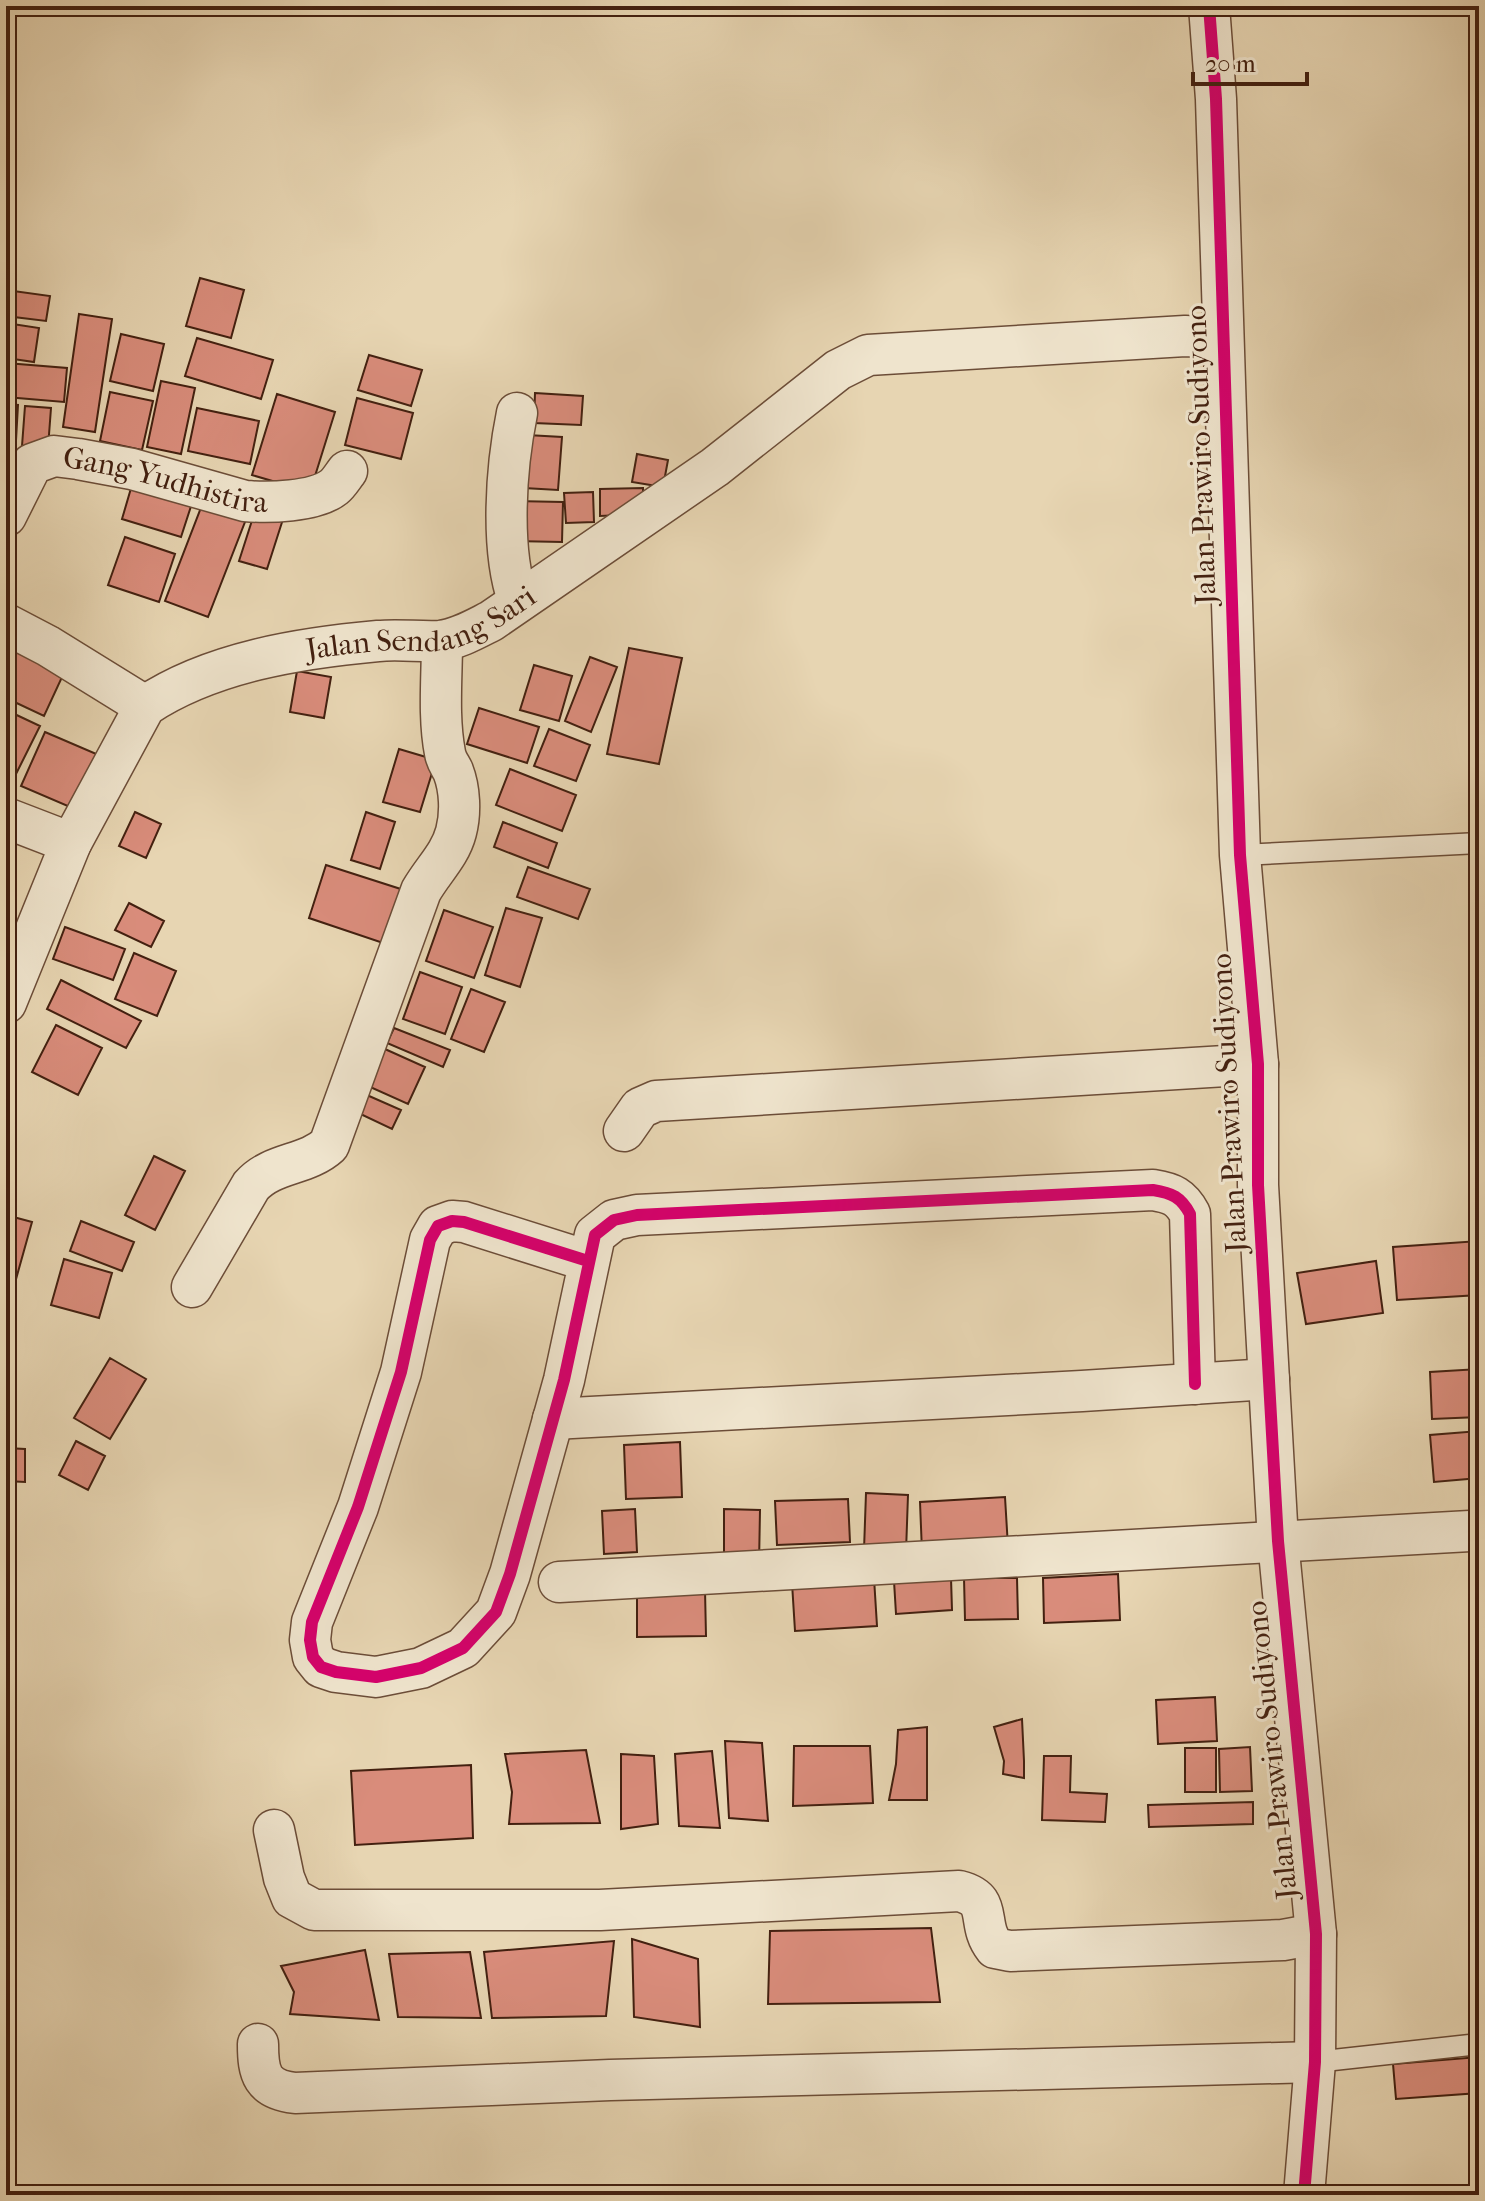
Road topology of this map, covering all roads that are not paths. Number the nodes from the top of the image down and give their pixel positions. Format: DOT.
graph roads {
  1 [pos="1209,6"];
  2 [pos="1223,338"];
  3 [pos="517,413"];
  4 [pos="347,471"];
  5 [pos="6,516"];
  6 [pos="518,600"];
  7 [pos="6,624"];
  8 [pos="442,641"];
  9 [pos="145,706"];
  10 [pos="6,818"];
  11 [pos="71,843"];
  12 [pos="1479,843"];
  13 [pos="1240,855"];
  14 [pos="6,1003"];
  15 [pos="1258,1064"];
  16 [pos="624,1131"];
  17 [pos="588,1261"];
  18 [pos="192,1287"];
  19 [pos="1269,1379"];
  20 [pos="1195,1384"];
  21 [pos="553,1419"];
  22 [pos="1470,1531"];
  23 [pos="1278,1541"];
  24 [pos="559,1582"];
  25 [pos="274,1830"];
  26 [pos="1316,1934"];
  27 [pos="258,2044"];
  28 [pos="1479,2044"];
  29 [pos="1315,2062"];
  30 [pos="1304,2195"];
  1 -- 2 [label="street, Jalan Prawiro Sudiyono"];
  2 -- 6 [label="street, Jalan Sendang Sari"];
  2 -- 13 [label="street, Jalan Prawiro Sudiyono"];
  3 -- 6 [label="street"];
  4 -- 5 [label="street, Gang Yudhistira"];
  6 -- 8 [label="street, Jalan Sendang Sari"];
  7 -- 9 [label="street"];
  8 -- 9 [label="street, Jalan Sendang Sari"];
  8 -- 18 [label="street"];
  9 -- 11 [label="street"];
  10 -- 11 [label="street"];
  11 -- 14 [label="street"];
  12 -- 13 [label="lane"];
  13 -- 15 [label="street, Jalan Prawiro Sudiyono"];
  15 -- 16 [label="street"];
  15 -- 19 [label="street, Jalan Prawiro Sudiyono"];
  17 -- 20 [label="street"];
  17 -- 21 [label="street"];
  17 -- 21 [label="street"];
  19 -- 20 [label="street"];
  19 -- 23 [label="street, Jalan Prawiro Sudiyono"];
  20 -- 21 [label="street"];
  22 -- 23 [label="street"];
  23 -- 24 [label="street"];
  23 -- 26 [label="street, Jalan Prawiro Sudiyono"];
  25 -- 26 [label="street"];
  26 -- 29 [label="street, Jalan Prawiro Sudiyono"];
  27 -- 29 [label="street"];
  28 -- 29 [label="lane"];
  29 -- 30 [label="street, Jalan Prawiro Sudiyono"];
}
